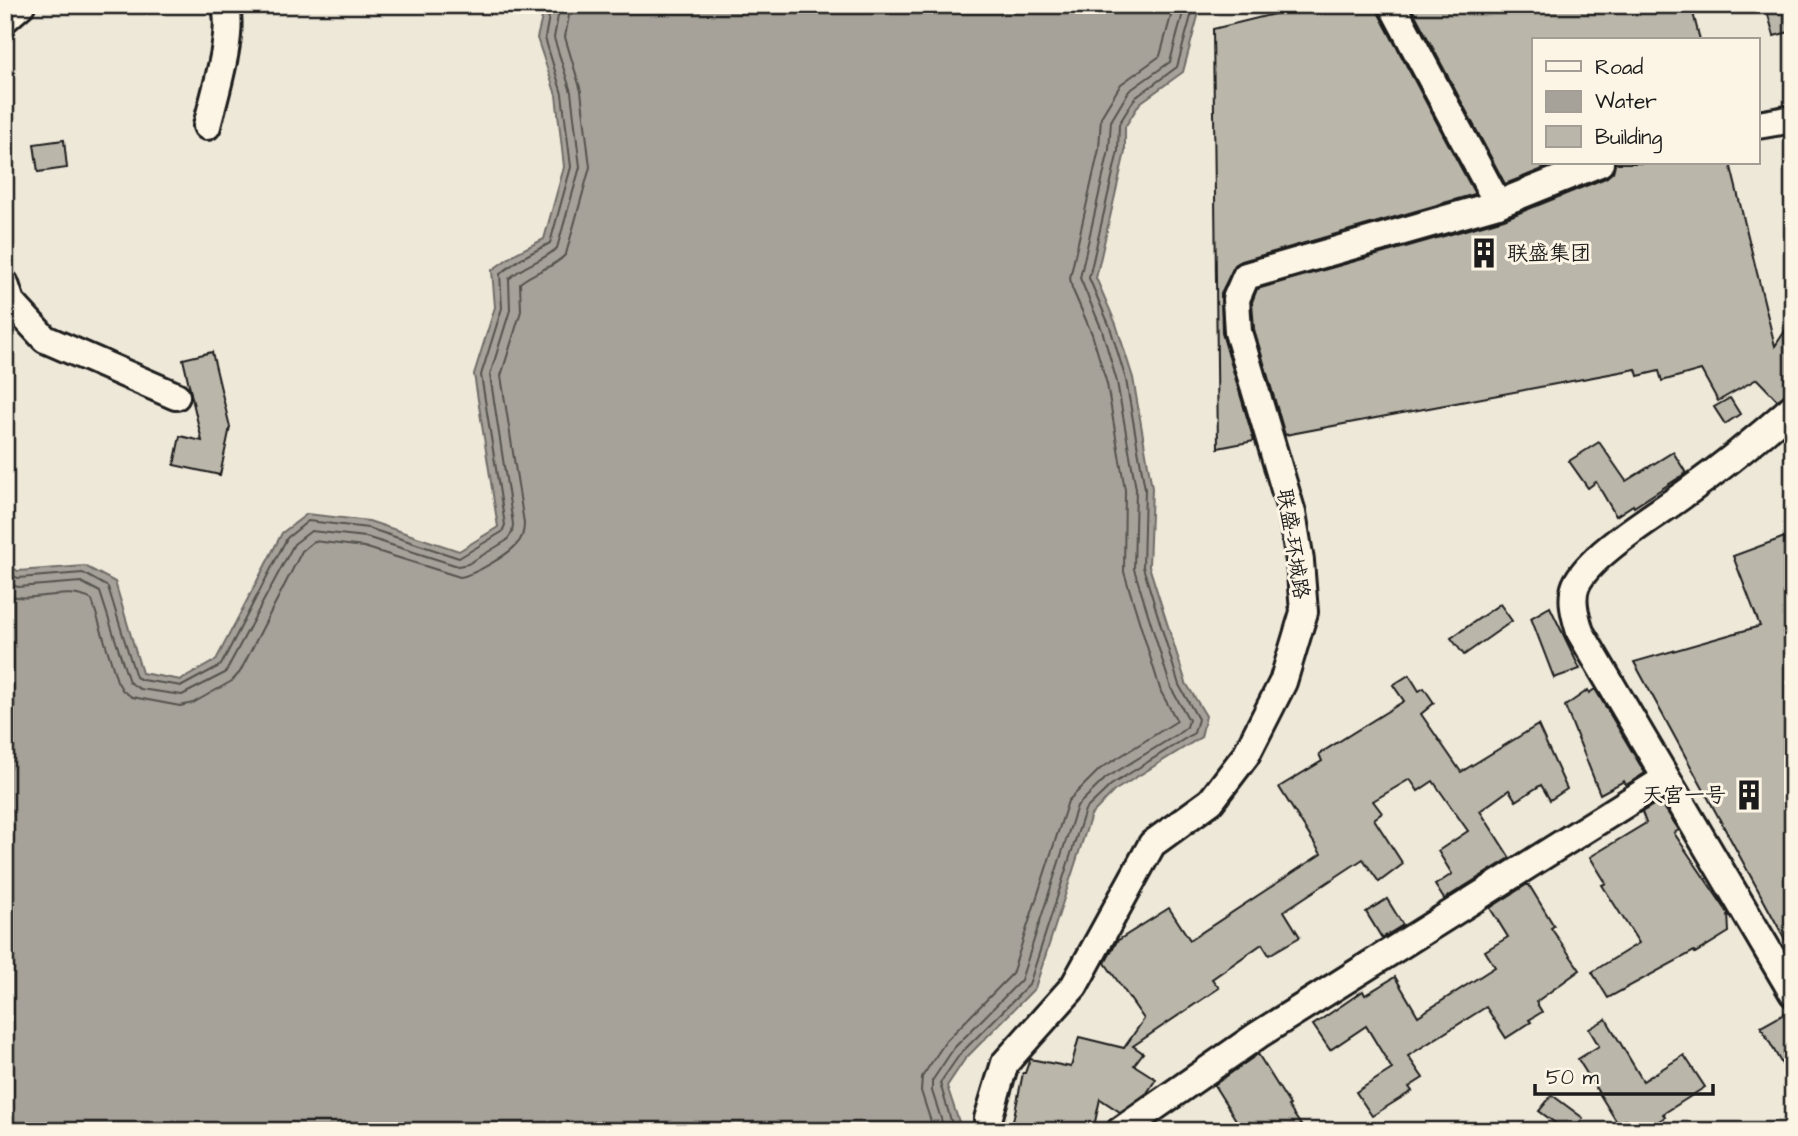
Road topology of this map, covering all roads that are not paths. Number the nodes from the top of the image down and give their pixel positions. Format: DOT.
graph roads {
  1 [pos="21,5"];
  2 [pos="225,5"];
  3 [pos="1392,5"];
  4 [pos="5,19"];
  5 [pos="1793,119"];
  6 [pos="1759,125"];
  7 [pos="207,126"];
  8 [pos="1598,164"];
  9 [pos="1498,204"];
  10 [pos="5,284"];
  11 [pos="176,396"];
  12 [pos="1793,407"];
  13 [pos="1665,779"];
  14 [pos="1793,993"];
  15 [pos="992,1131"];
  16 [pos="1120,1131"];
  1 -- 4 [label="street"];
  2 -- 7 [label="street"];
  3 -- 9 [label="street"];
  5 -- 6 [label="street"];
  8 -- 9 [label="street, 联盛-环城路"];
  9 -- 15 [label="street, 联盛-环城路"];
  10 -- 11 [label="street"];
  12 -- 13 [label="street"];
  13 -- 14 [label="street"];
  13 -- 16 [label="street"];
}
